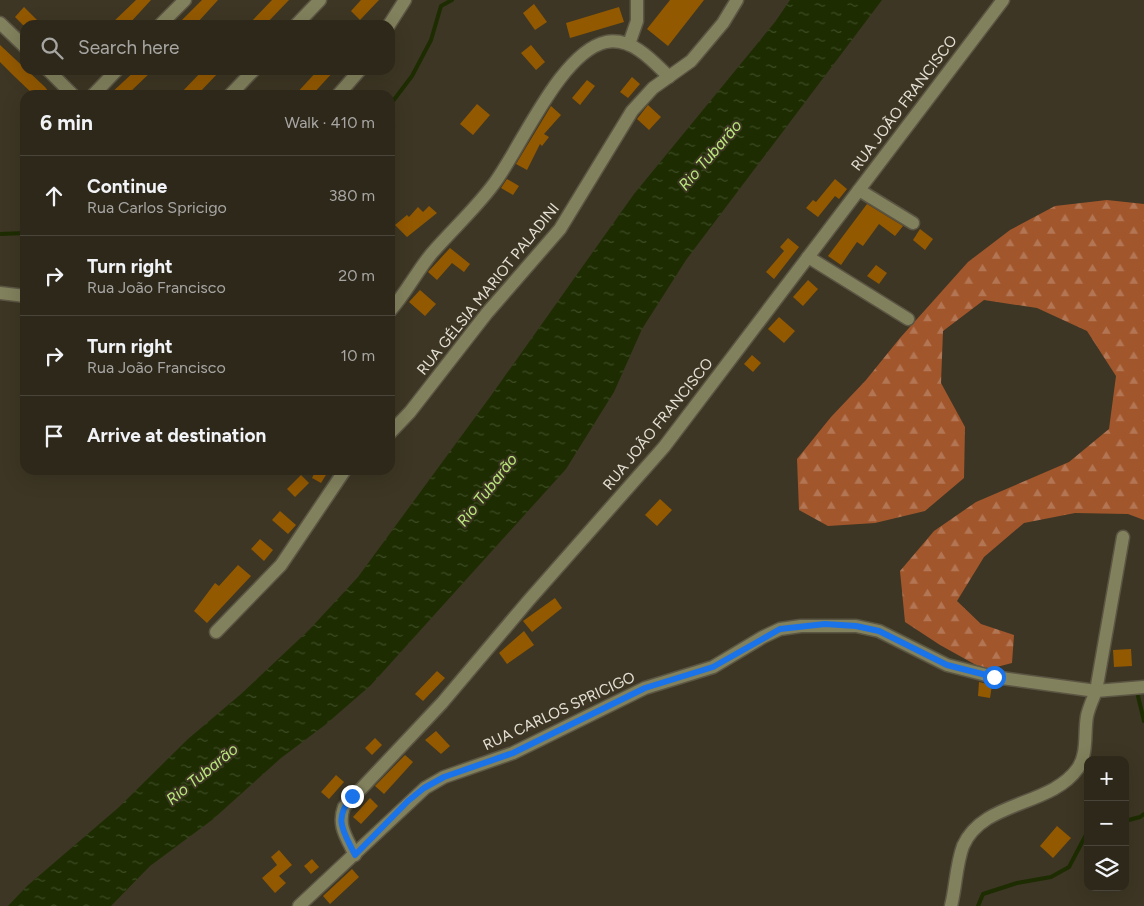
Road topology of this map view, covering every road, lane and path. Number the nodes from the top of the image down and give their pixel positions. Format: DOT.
graph roads {
  1 [pos="184,0"];
  2 [pos="320,0"];
  3 [pos="405,0"];
  4 [pos="637,0"];
  5 [pos="737,0"];
  6 [pos="1003,0"];
  7 [pos="165,20"];
  8 [pos="301,20"];
  9 [pos="392,20"];
  10 [pos="0,22"];
  11 [pos="20,42"];
  12 [pos="629,44"];
  13 [pos="53,75"];
  14 [pos="112,75"];
  15 [pos="249,75"];
  16 [pos="356,75"];
  17 [pos="669,77"];
  18 [pos="68,90"];
  19 [pos="97,90"];
  20 [pos="235,90"];
  21 [pos="342,90"];
  22 [pos="858,190"];
  23 [pos="913,223"];
  24 [pos="808,256"];
  25 [pos="0,293"];
  26 [pos="20,295"];
  27 [pos="395,304"];
  28 [pos="908,319"];
  29 [pos="395,428"];
  30 [pos="342,475"];
  31 [pos="1123,536"];
  32 [pos="216,632"];
  33 [pos="1144,688"];
  34 [pos="1096,691"];
  35 [pos="355,855"];
  36 [pos="299,906"];
  37 [pos="951,906"];
  1 -- 7 [label="street"];
  2 -- 8 [label="street"];
  3 -- 9 [label="street"];
  4 -- 12 [label="street"];
  5 -- 17 [label="street, RUA GÉLSIA MARIOT PALADINI"];
  6 -- 22 [label="street, RUA JOÃO FRANCISCO"];
  10 -- 11 [label="street"];
  12 -- 17 [label="street"];
  12 -- 27 [label="street"];
  13 -- 18 [label="street"];
  14 -- 19 [label="street"];
  15 -- 20 [label="street"];
  16 -- 21 [label="street"];
  17 -- 29 [label="street, RUA GÉLSIA MARIOT PALADINI"];
  22 -- 23 [label="street"];
  22 -- 24 [label="street, RUA JOÃO FRANCISCO"];
  24 -- 28 [label="street"];
  24 -- 35 [label="street, RUA JOÃO FRANCISCO"];
  25 -- 26 [label="street"];
  30 -- 32 [label="street"];
  31 -- 34 [label="street"];
  33 -- 34 [label="street, RUA CARLOS SPRICIGO"];
  34 -- 35 [label="street, RUA CARLOS SPRICIGO"];
  34 -- 37 [label="street"];
  35 -- 36 [label="street, RUA CARLOS SPRICIGO"];
}
